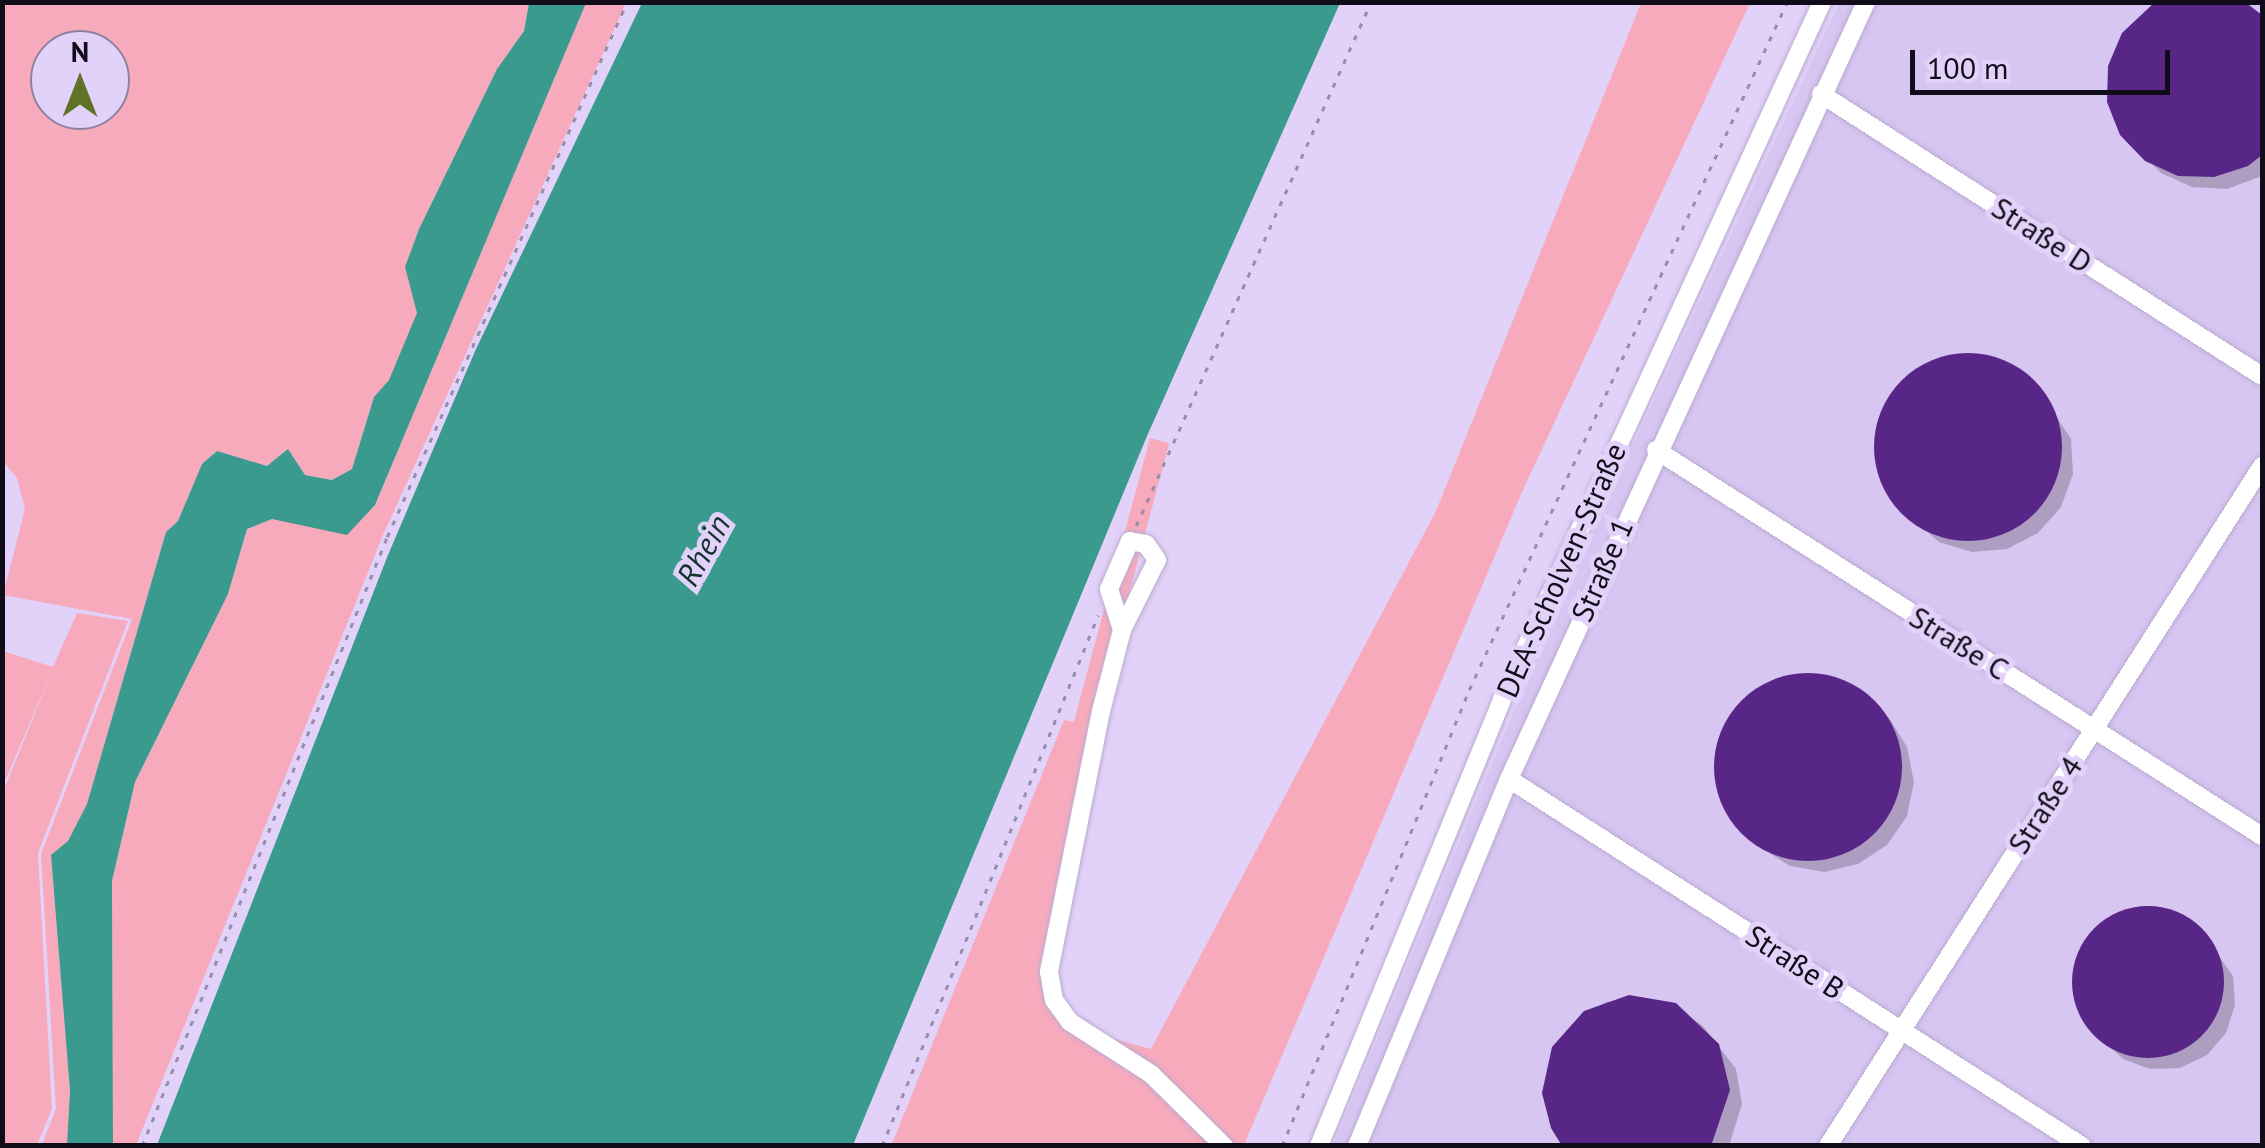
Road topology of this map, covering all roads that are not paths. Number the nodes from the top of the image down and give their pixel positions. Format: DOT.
graph roads {
  1 [pos="1822,2"];
  2 [pos="1866,2"];
  3 [pos="1822,94"];
  4 [pos="2262,376"];
  5 [pos="1656,450"];
  6 [pos="2262,466"];
  7 [pos="1122,630"];
  8 [pos="2094,728"];
  9 [pos="1509,779"];
  10 [pos="2262,836"];
  11 [pos="1901,1030"];
  12 [pos="1224,1146"];
  13 [pos="1319,1146"];
  14 [pos="1358,1146"];
  15 [pos="1828,1146"];
  16 [pos="2082,1146"];
  1 -- 13 [label="street, DEA-Scholven-Straße"];
  2 -- 3 [label="street, Straße 1"];
  3 -- 4 [label="street, Straße D"];
  3 -- 5 [label="street, Straße 1"];
  5 -- 8 [label="street, Straße C"];
  5 -- 9 [label="street, Straße 1"];
  6 -- 8 [label="street, Straße 4"];
  7 -- 7 [label="street"];
  7 -- 12 [label="street"];
  8 -- 10 [label="street, Straße C"];
  8 -- 11 [label="street, Straße 4"];
  9 -- 11 [label="street, Straße B"];
  9 -- 14 [label="street, Straße 1"];
  11 -- 15 [label="street, Straße 4"];
  11 -- 16 [label="street, Straße B"];
}
